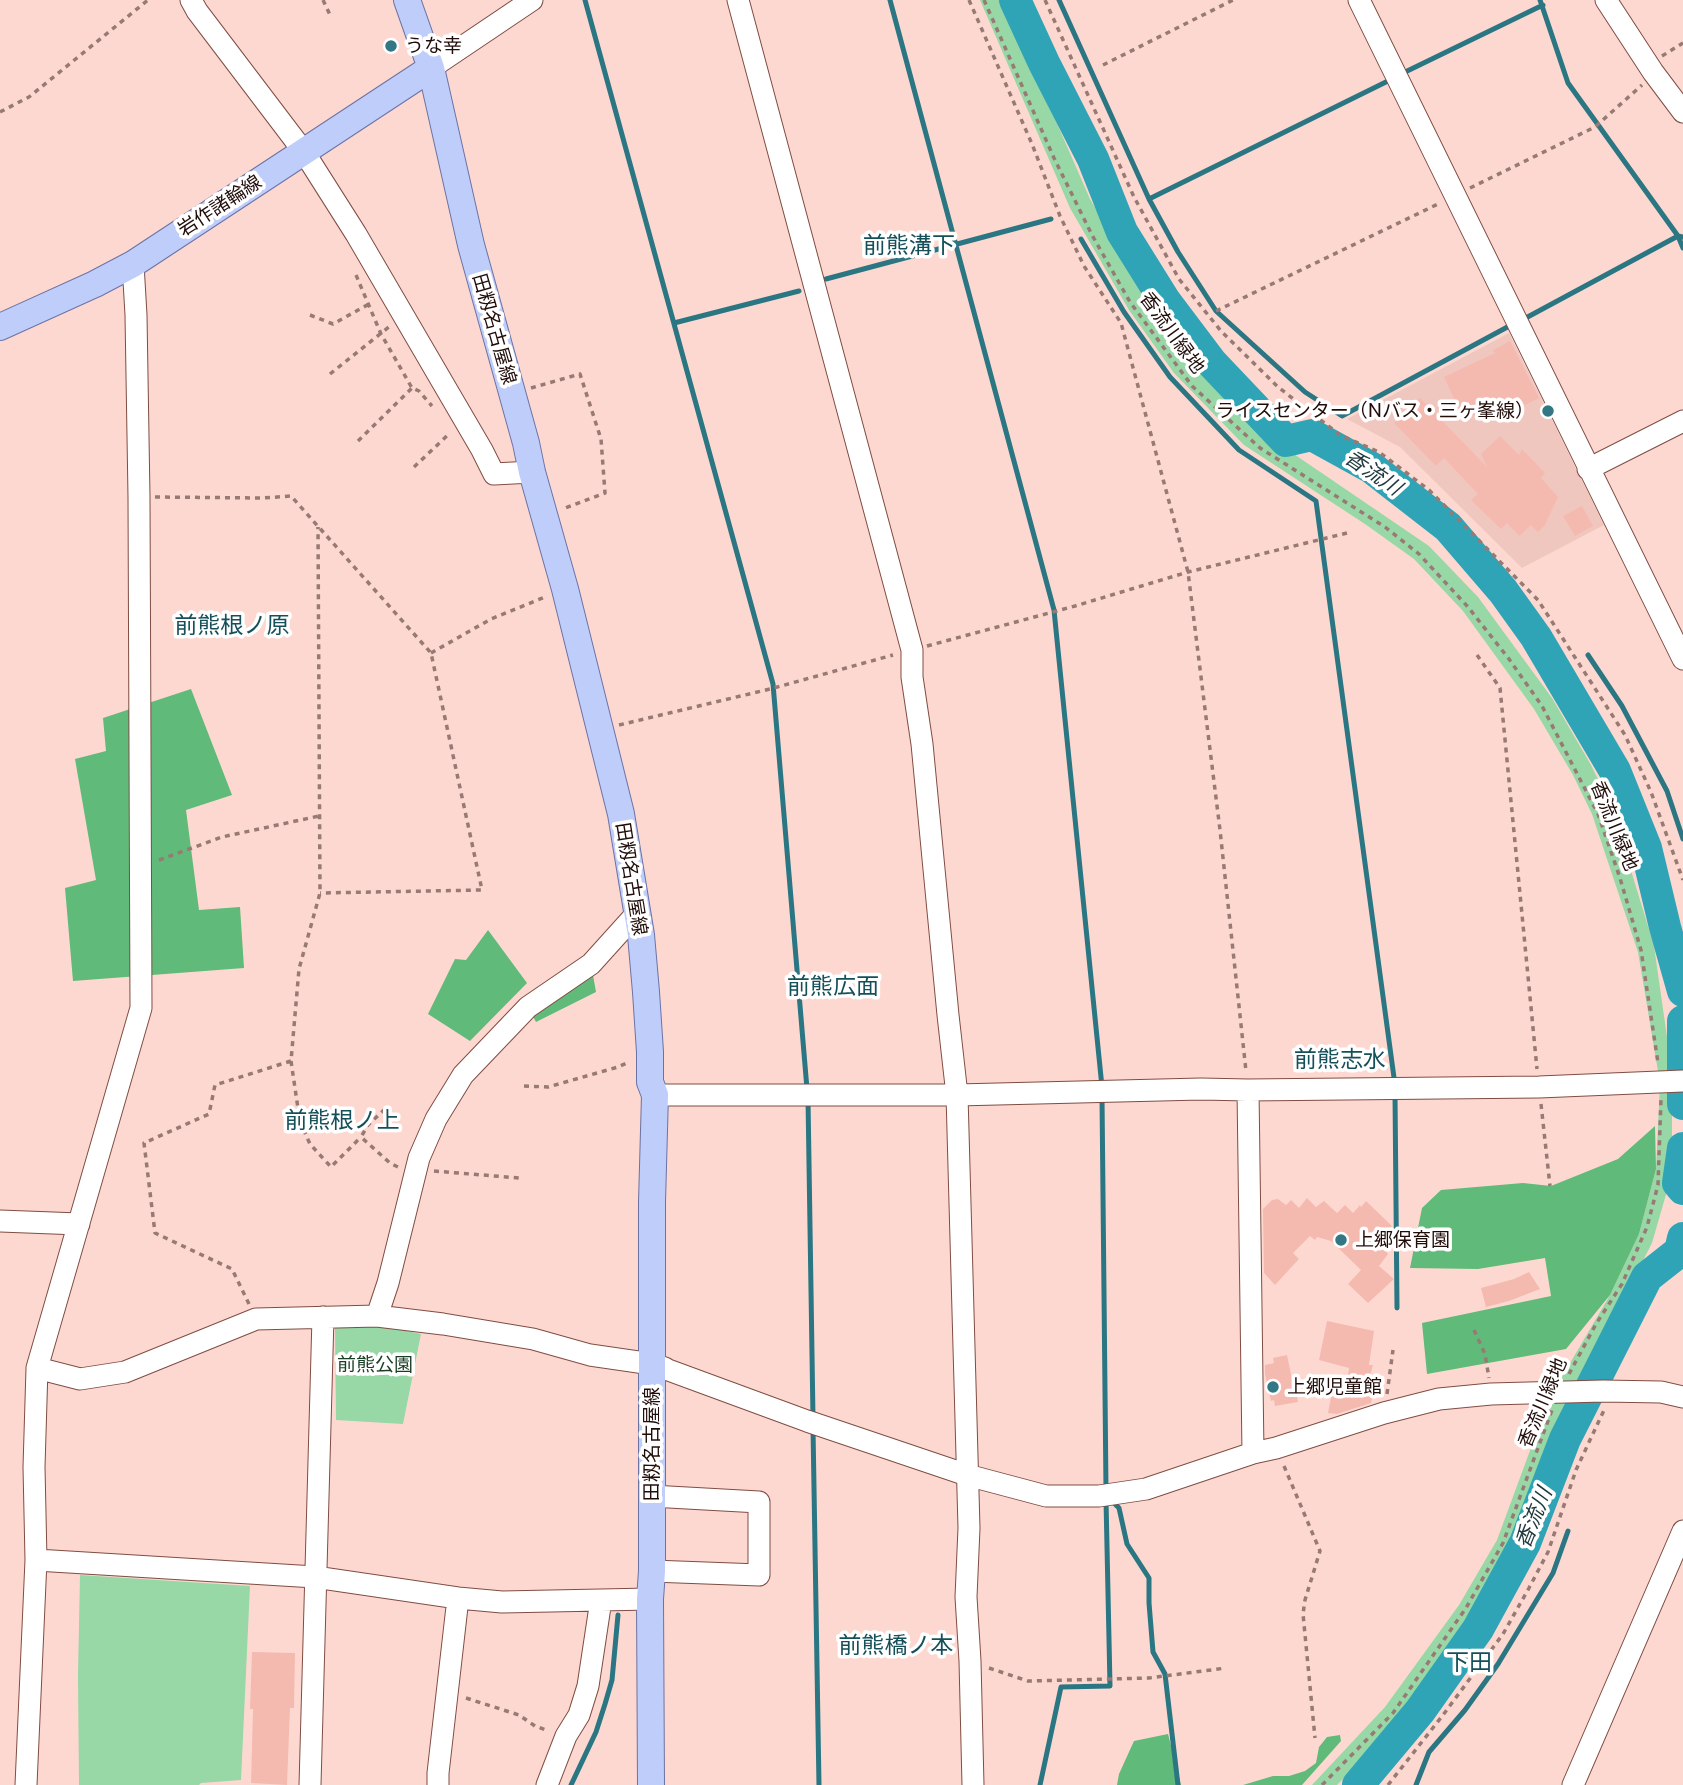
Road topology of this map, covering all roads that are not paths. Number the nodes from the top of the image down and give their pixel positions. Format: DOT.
graph roads {
  1 [pos="191,0"];
  2 [pos="407,0"];
  3 [pos="532,0"];
  4 [pos="738,0"];
  5 [pos="1359,0"];
  6 [pos="1606,0"];
  7 [pos="431,68"];
  8 [pos="1683,112"];
  9 [pos="304,152"];
  10 [pos="133,264"];
  11 [pos="0,327"];
  12 [pos="1683,421"];
  13 [pos="1588,469"];
  14 [pos="532,472"];
  15 [pos="1683,659"];
  16 [pos="637,913"];
  17 [pos="1683,1081"];
  18 [pos="1248,1090"];
  19 [pos="655,1095"];
  20 [pos="957,1095"];
  21 [pos="0,1221"];
  22 [pos="79,1224"];
  23 [pos="377,1316"];
  24 [pos="323,1317"];
  25 [pos="652,1364"];
  26 [pos="37,1368"];
  27 [pos="1683,1397"];
  28 [pos="1253,1453"];
  29 [pos="967,1475"];
  30 [pos="651,1496"];
  31 [pos="1681,1540"];
  32 [pos="36,1560"];
  33 [pos="652,1571"];
  34 [pos="315,1577"];
  35 [pos="458,1598"];
  36 [pos="650,1599"];
  37 [pos="601,1600"];
  38 [pos="26,1785"];
  39 [pos="310,1785"];
  40 [pos="438,1785"];
  41 [pos="547,1785"];
  42 [pos="650,1785"];
  43 [pos="973,1785"];
  44 [pos="1573,1785"];
  1 -- 9 [label="street"];
  2 -- 7 [label="main road, 田籾名古屋線"];
  3 -- 7 [label="street"];
  4 -- 20 [label="street"];
  5 -- 13 [label="street"];
  6 -- 8 [label="street"];
  7 -- 9 [label="main road, 岩作諸輪線"];
  7 -- 14 [label="main road, 田籾名古屋線"];
  9 -- 10 [label="main road, 岩作諸輪線"];
  9 -- 14 [label="street"];
  10 -- 11 [label="main road, 岩作諸輪線"];
  10 -- 22 [label="street"];
  12 -- 13 [label="street"];
  13 -- 15 [label="street"];
  14 -- 16 [label="main road, 田籾名古屋線"];
  16 -- 19 [label="main road, 田籾名古屋線"];
  16 -- 23 [label="street"];
  17 -- 18 [label="street"];
  18 -- 20 [label="street"];
  18 -- 28 [label="street"];
  19 -- 20 [label="street"];
  19 -- 25 [label="main road, 田籾名古屋線"];
  20 -- 29 [label="street"];
  21 -- 22 [label="street"];
  22 -- 26 [label="street"];
  23 -- 24 [label="street"];
  23 -- 25 [label="street"];
  24 -- 26 [label="street"];
  24 -- 34 [label="street"];
  25 -- 29 [label="street"];
  25 -- 30 [label="main road, 田籾名古屋線"];
  26 -- 32 [label="street"];
  27 -- 28 [label="street"];
  28 -- 29 [label="street"];
  29 -- 43 [label="street"];
  30 -- 33 [label="main road, 田籾名古屋線"];
  30 -- 33 [label="street"];
  31 -- 44 [label="street"];
  32 -- 34 [label="street"];
  32 -- 38 [label="street"];
  33 -- 36 [label="main road, 田籾名古屋線"];
  34 -- 35 [label="street"];
  34 -- 39 [label="street"];
  35 -- 37 [label="street"];
  35 -- 40 [label="street"];
  36 -- 37 [label="street"];
  36 -- 42 [label="main road, 田籾名古屋線"];
  37 -- 41 [label="street"];
}
